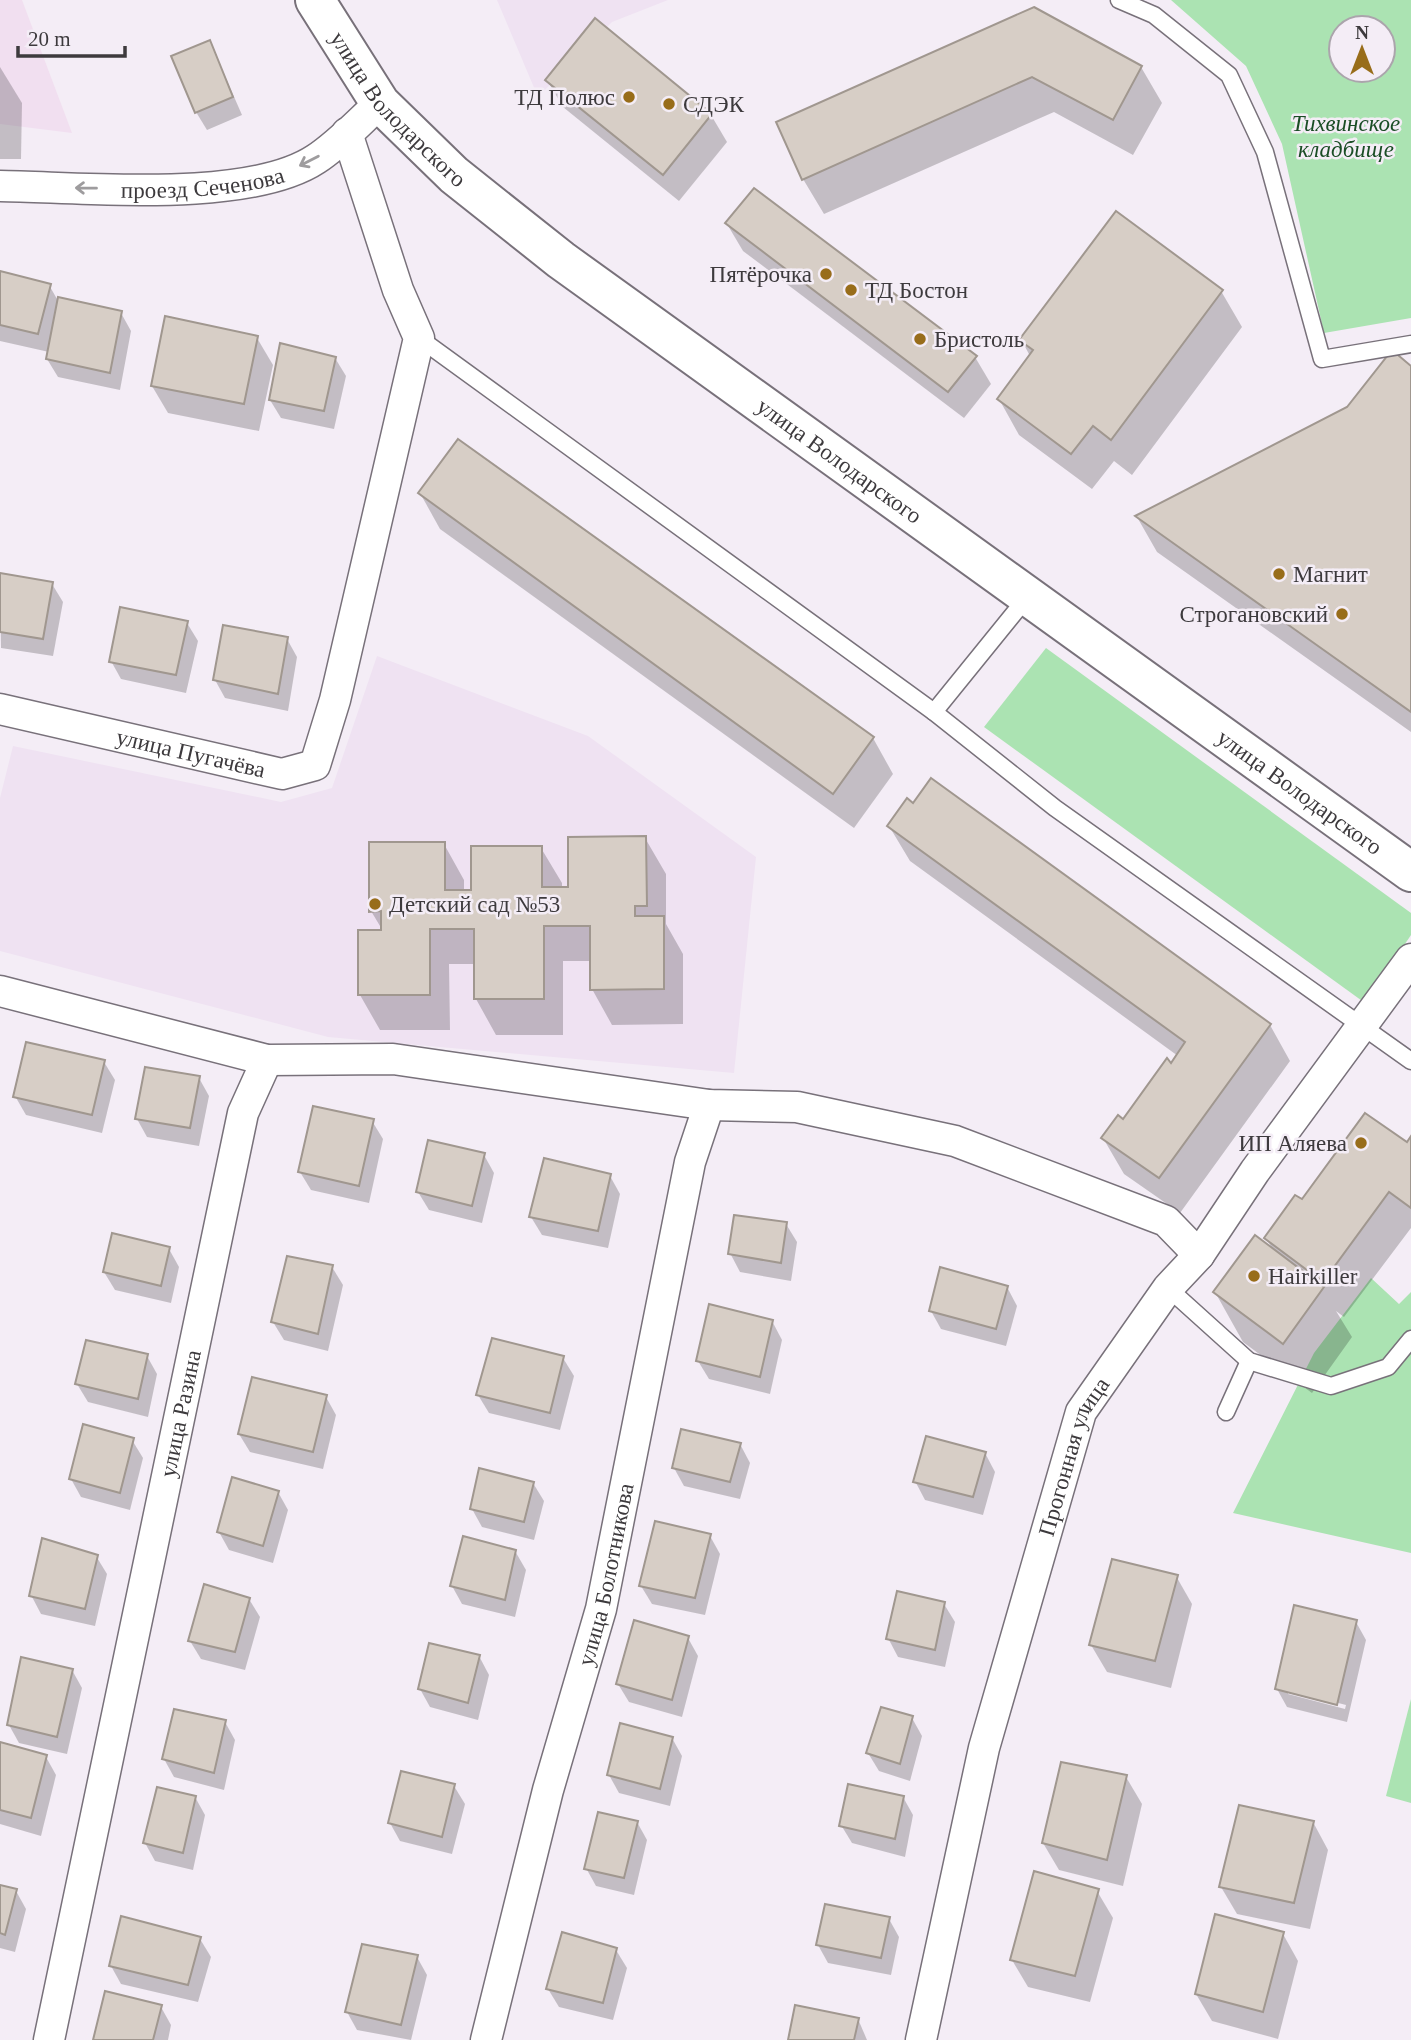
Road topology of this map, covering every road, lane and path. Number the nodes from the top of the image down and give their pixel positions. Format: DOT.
graph roads {
  1 [pos="315,0"];
  2 [pos="1119,0"];
  3 [pos="380,103"];
  4 [pos="347,133"];
  5 [pos="0,186"];
  6 [pos="419,338"];
  7 [pos="1411,344"];
  8 [pos="1028,596"];
  9 [pos="0,709"];
  10 [pos="934,712"];
  11 [pos="1411,872"];
  12 [pos="1411,959"];
  13 [pos="0,991"];
  14 [pos="1363,1027"];
  15 [pos="267,1060"];
  16 [pos="1411,1061"];
  17 [pos="709,1105"];
  18 [pos="1199,1255"];
  19 [pos="1168,1288"];
  20 [pos="1411,1339"];
  21 [pos="1249,1361"];
  22 [pos="1226,1412"];
  23 [pos="49,2040"];
  24 [pos="486,2040"];
  25 [pos="921,2040"];
  1 -- 3 [label="main road, улица Володарского"];
  2 -- 7 [label="lane"];
  3 -- 4 [label="street, проезд Сеченова"];
  3 -- 8 [label="main road, улица Володарского"];
  4 -- 5 [label="street, проезд Сеченова, one-way"];
  4 -- 6 [label="street"];
  6 -- 9 [label="street, улица Пугачёва"];
  6 -- 10 [label="lane"];
  8 -- 10 [label="lane"];
  8 -- 11 [label="main road, улица Володарского"];
  10 -- 14 [label="lane"];
  12 -- 14 [label="street, Прогонная улица"];
  13 -- 15 [label="street"];
  14 -- 16 [label="lane"];
  14 -- 18 [label="street, Прогонная улица"];
  15 -- 17 [label="street"];
  15 -- 23 [label="street, улица Разина"];
  17 -- 18 [label="street"];
  17 -- 24 [label="street, улица Болотникова"];
  18 -- 19 [label="street, Прогонная улица"];
  19 -- 21 [label="lane"];
  19 -- 25 [label="street, Прогонная улица"];
  20 -- 21 [label="lane"];
  21 -- 22 [label="lane"];
}
